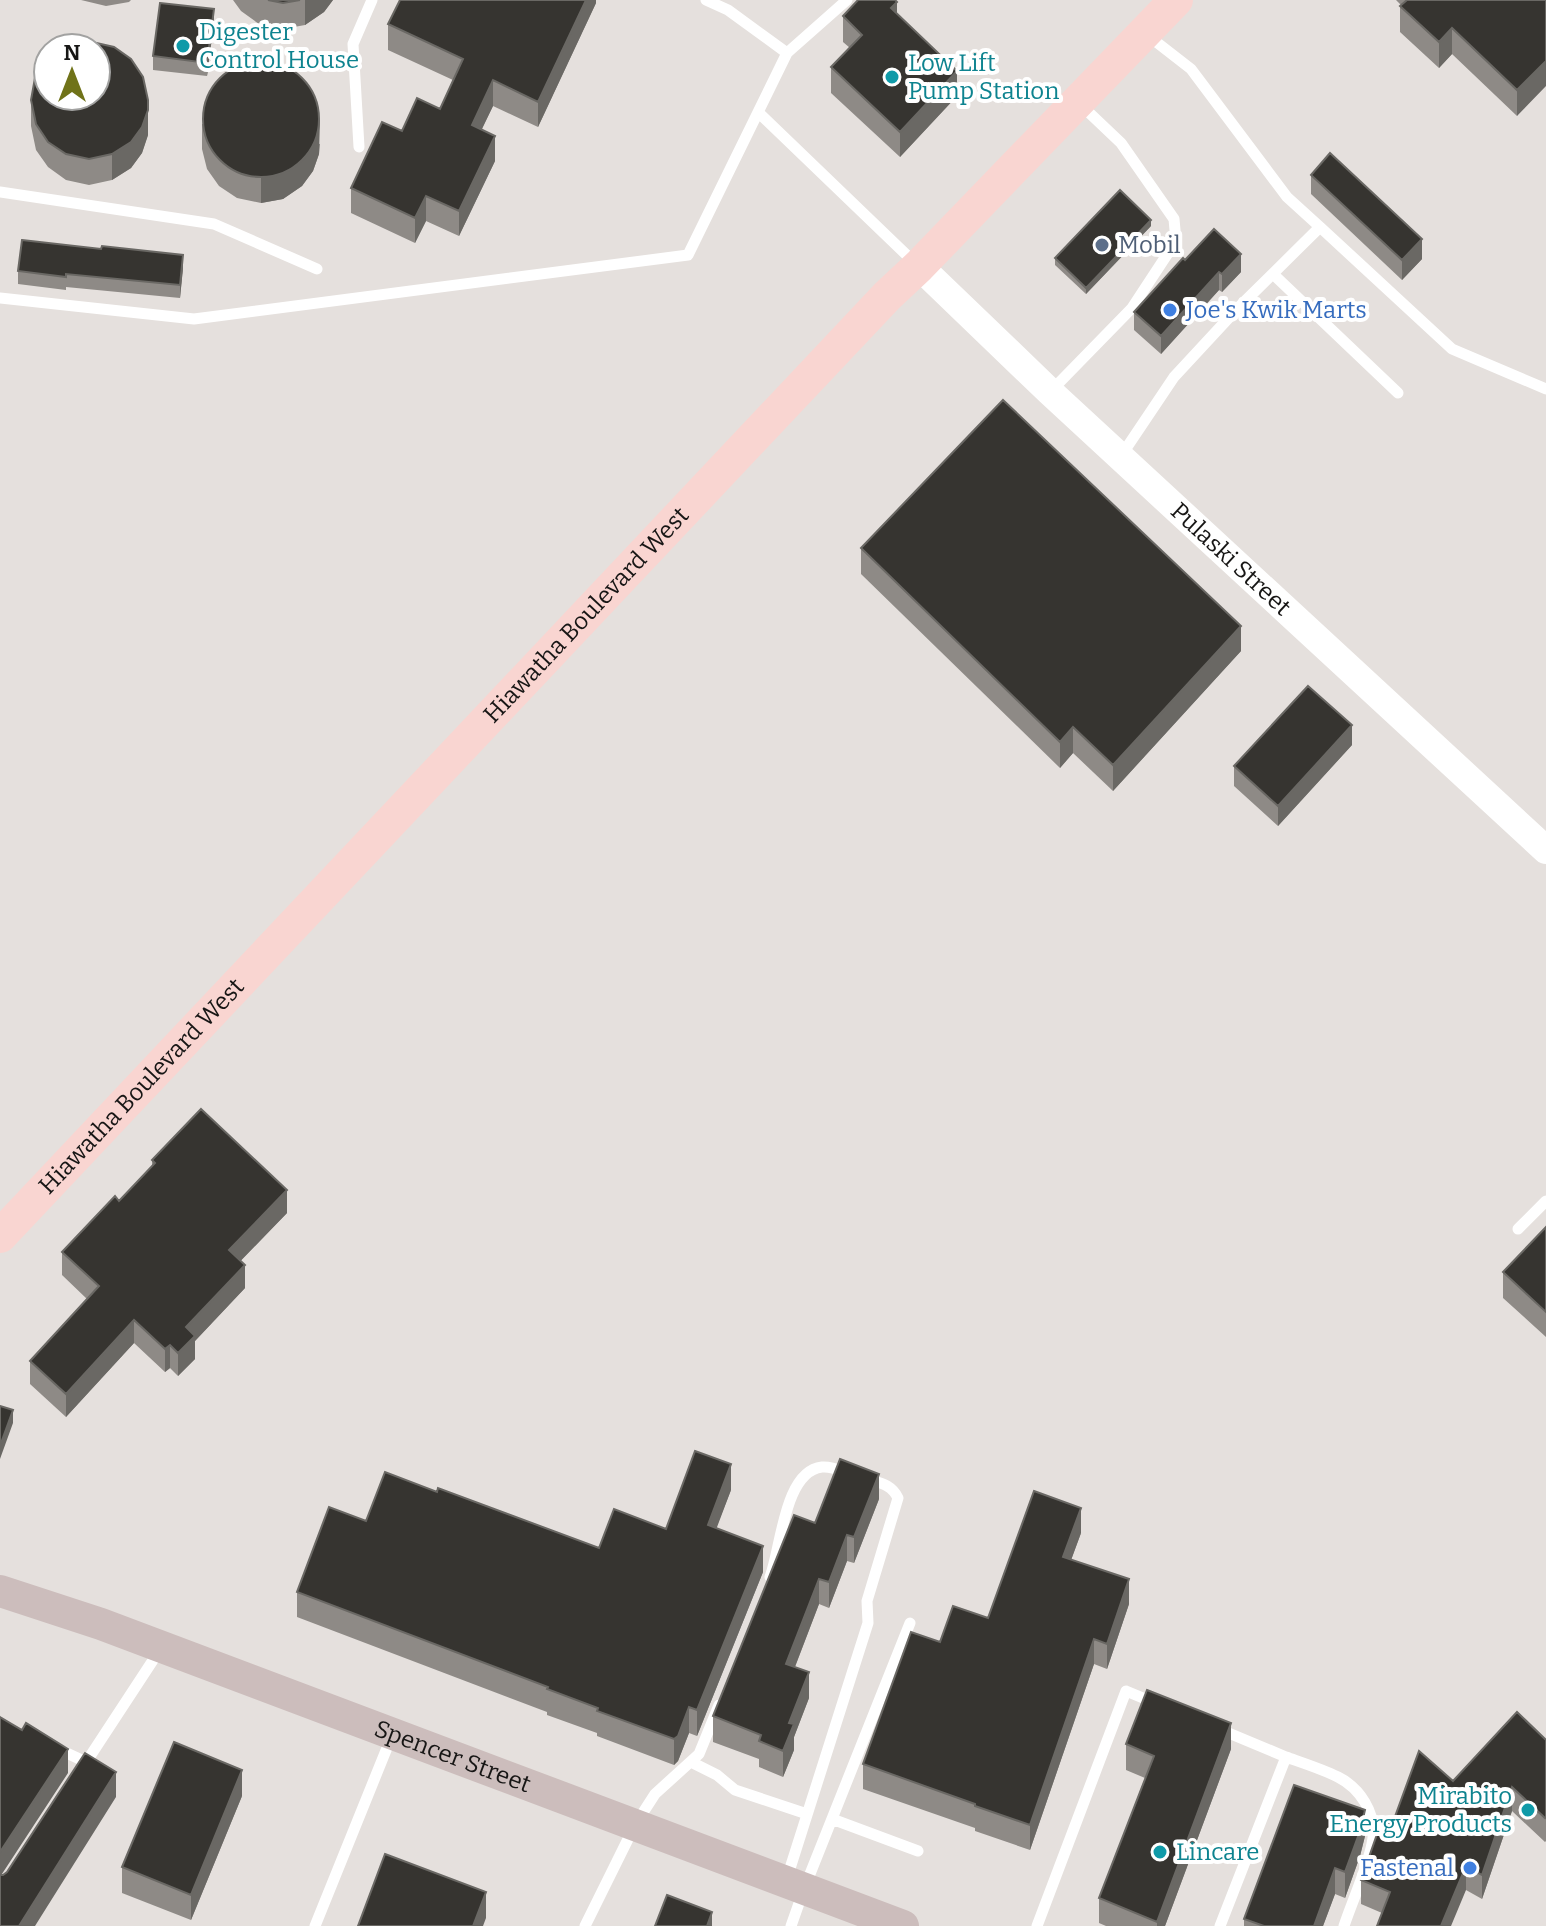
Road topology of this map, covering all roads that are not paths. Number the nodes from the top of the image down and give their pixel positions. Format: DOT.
graph roads {
  1 [pos="372,0"];
  2 [pos="706,0"];
  3 [pos="847,0"];
  4 [pos="1176,0"];
  5 [pos="1144,33"];
  6 [pos="787,53"];
  7 [pos="1078,102"];
  8 [pos="758,112"];
  9 [pos="359,147"];
  10 [pos="0,192"];
  11 [pos="1320,227"];
  12 [pos="919,266"];
  13 [pos="317,269"];
  14 [pos="1273,274"];
  15 [pos="0,298"];
  16 [pos="1546,389"];
  17 [pos="1050,392"];
  18 [pos="1398,393"];
  19 [pos="1120,457"];
  20 [pos="1546,850"];
  21 [pos="1546,1201"];
  22 [pos="1518,1229"];
  23 [pos="0,1236"];
  24 [pos="766,1585"];
  25 [pos="0,1591"];
  26 [pos="910,1623"];
  27 [pos="162,1647"];
  28 [pos="721,1698"];
  29 [pos="1169,1709"];
  30 [pos="1213,1727"];
  31 [pos="392,1735"];
  32 [pos="43,1742"];
  33 [pos="1286,1757"];
  34 [pos="86,1762"];
  35 [pos="691,1762"];
  36 [pos="77,1775"];
  37 [pos="807,1814"];
  38 [pos="832,1819"];
  39 [pos="635,1825"];
  40 [pos="918,1851"];
  41 [pos="795,1885"];
  42 [pos="315,1926"];
  43 [pos="585,1926"];
  44 [pos="791,1926"];
  45 [pos="903,1926"];
  46 [pos="1037,1926"];
  47 [pos="1220,1926"];
  48 [pos="1344,1926"];
  1 -- 9 [label="lane"];
  2 -- 6 [label="lane"];
  3 -- 6 [label="lane"];
  4 -- 5 [label="main road, Hiawatha Boulevard West"];
  5 -- 7 [label="main road, Hiawatha Boulevard West"];
  5 -- 11 [label="lane"];
  6 -- 8 [label="lane"];
  7 -- 12 [label="main road, Hiawatha Boulevard West"];
  7 -- 17 [label="lane"];
  8 -- 12 [label="lane"];
  8 -- 15 [label="lane"];
  10 -- 13 [label="lane"];
  11 -- 14 [label="lane"];
  11 -- 16 [label="lane"];
  12 -- 17 [label="street, Pulaski Street"];
  12 -- 23 [label="main road, Hiawatha Boulevard West"];
  14 -- 18 [label="lane"];
  14 -- 19 [label="lane"];
  17 -- 19 [label="street, Pulaski Street"];
  19 -- 20 [label="street, Pulaski Street"];
  21 -- 22 [label="lane"];
  24 -- 37 [label="lane"];
  25 -- 27 [label="main road, Spencer Street"];
  26 -- 38 [label="lane"];
  27 -- 31 [label="main road, Spencer Street"];
  27 -- 34 [label="lane"];
  28 -- 35 [label="lane"];
  29 -- 46 [label="lane"];
  30 -- 33 [label="lane"];
  31 -- 39 [label="main road, Spencer Street"];
  31 -- 42 [label="lane"];
  32 -- 34 [label="lane"];
  33 -- 47 [label="lane"];
  33 -- 48 [label="lane"];
  34 -- 36 [label="lane"];
  35 -- 37 [label="lane"];
  35 -- 39 [label="lane"];
  37 -- 41 [label="lane"];
  38 -- 40 [label="lane"];
  38 -- 41 [label="lane"];
  39 -- 41 [label="main road, Spencer Street"];
  39 -- 43 [label="lane"];
  41 -- 44 [label="lane"];
  41 -- 45 [label="main road, Spencer Street"];
}
